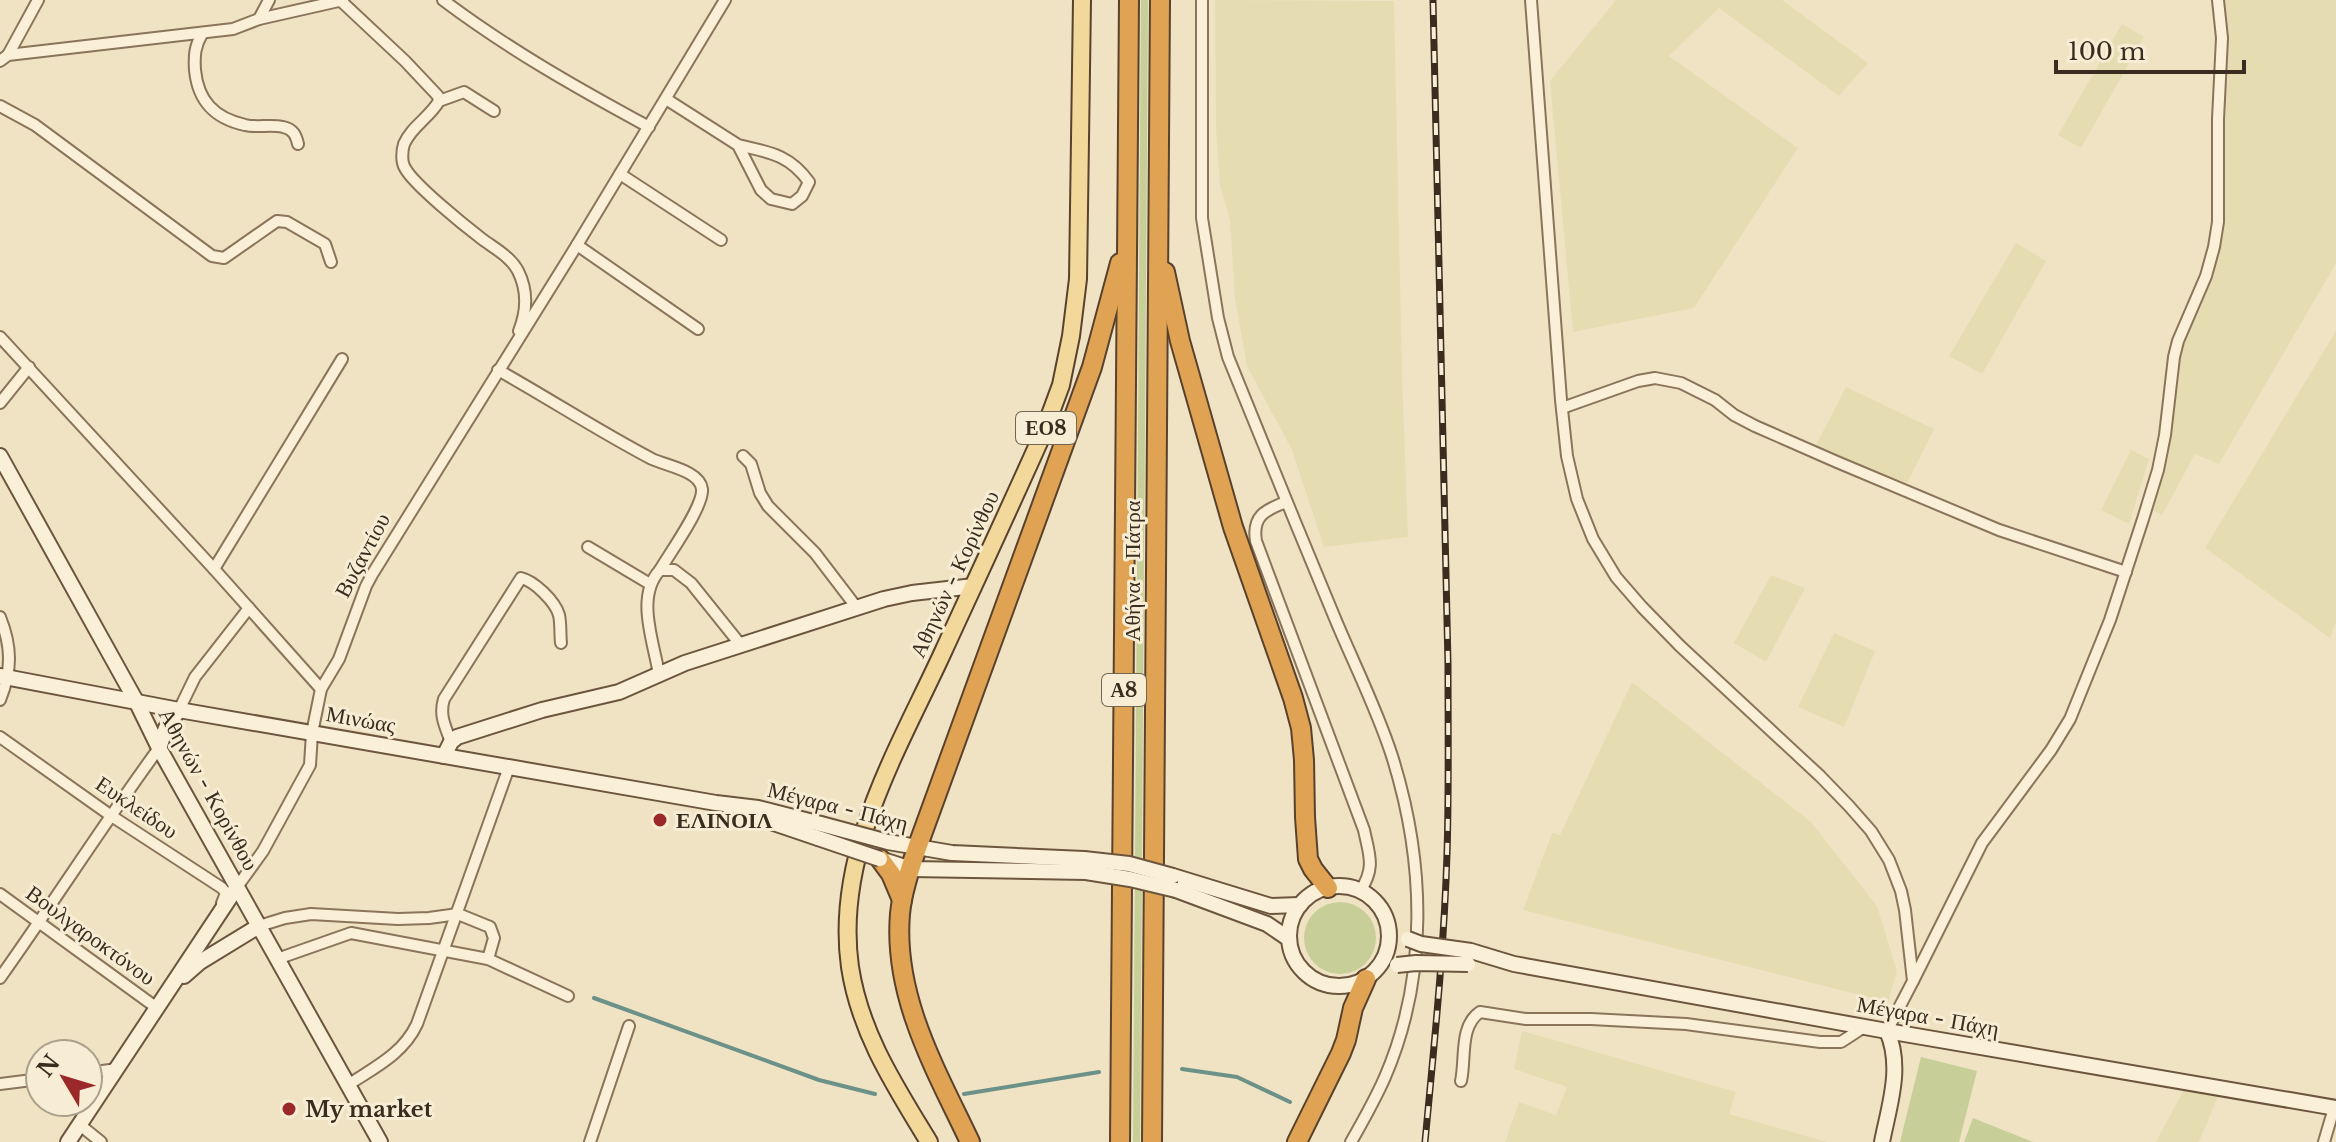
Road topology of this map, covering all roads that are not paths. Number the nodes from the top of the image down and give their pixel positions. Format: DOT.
graph roads {
  1 [pos="38,0"];
  2 [pos="269,0"];
  3 [pos="342,0"];
  4 [pos="443,0"];
  5 [pos="725,0"];
  6 [pos="1082,0"];
  7 [pos="1129,0"];
  8 [pos="1160,0"];
  9 [pos="1202,0"];
  10 [pos="1531,0"];
  11 [pos="2218,0"];
  12 [pos="259,19"];
  13 [pos="202,34"];
  14 [pos="4,58"];
  15 [pos="666,99"];
  16 [pos="439,101"];
  17 [pos="0,106"];
  18 [pos="494,111"];
  19 [pos="649,127"];
  20 [pos="298,144"];
  21 [pos="738,145"];
  22 [pos="620,174"];
  23 [pos="1127,238"];
  24 [pos="721,240"];
  25 [pos="577,245"];
  26 [pos="1158,250"];
  27 [pos="331,262"];
  28 [pos="698,329"];
  29 [pos="0,337"];
  30 [pos="509,352"];
  31 [pos="342,359"];
  32 [pos="29,367"];
  33 [pos="498,370"];
  34 [pos="0,403"];
  35 [pos="1562,408"];
  36 [pos="0,456"];
  37 [pos="743,456"];
  38 [pos="1286,502"];
  39 [pos="588,547"];
  40 [pos="214,569"];
  41 [pos="660,570"];
  42 [pos="2126,572"];
  43 [pos="650,584"];
  44 [pos="974,586"];
  45 [pos="249,608"];
  46 [pos="857,608"];
  47 [pos="0,617"];
  48 [pos="561,643"];
  49 [pos="740,644"];
  50 [pos="659,675"];
  51 [pos="5,677"];
  52 [pos="321,689"];
  53 [pos="0,700"];
  54 [pos="136,701"];
  55 [pos="179,710"];
  56 [pos="312,733"];
  57 [pos="0,737"];
  58 [pos="451,742"];
  59 [pos="159,748"];
  60 [pos="444,756"];
  61 [pos="509,767"];
  62 [pos="716,803"];
  63 [pos="110,815"];
  64 [pos="819,831"];
  65 [pos="917,848"];
  66 [pos="880,859"];
  67 [pos="1085,866"];
  68 [pos="911,869"];
  69 [pos="1174,883"];
  70 [pos="237,887"];
  71 [pos="1328,888"];
  72 [pos="1360,891"];
  73 [pos="0,894"];
  74 [pos="902,900"];
  75 [pos="1300,905"];
  76 [pos="458,914"];
  77 [pos="215,920"];
  78 [pos="40,922"];
  79 [pos="259,926"];
  80 [pos="1389,928"];
  81 [pos="1289,939"];
  82 [pos="444,951"];
  83 [pos="1470,958"];
  84 [pos="277,959"];
  85 [pos="488,959"];
  86 [pos="1370,976"];
  87 [pos="0,978"];
  88 [pos="1913,981"];
  89 [pos="172,987"];
  90 [pos="568,996"];
  91 [pos="157,1008"];
  92 [pos="629,1026"];
  93 [pos="1864,1027"];
  94 [pos="1887,1031"];
  95 [pos="117,1069"];
  96 [pos="104,1071"];
  97 [pos="24,1080"];
  98 [pos="1461,1081"];
  99 [pos="3,1082"];
  100 [pos="348,1085"];
  101 [pos="2335,1108"];
  102 [pos="80,1125"];
  103 [pos="68,1142"];
  104 [pos="101,1142"];
  105 [pos="380,1142"];
  106 [pos="590,1142"];
  107 [pos="929,1142"];
  108 [pos="970,1142"];
  109 [pos="1120,1142"];
  110 [pos="1152,1142"];
  111 [pos="1297,1142"];
  112 [pos="1351,1142"];
  113 [pos="1882,1142"];
  114 [pos="2324,1142"];
  1 -- 14 [label="street"];
  2 -- 12 [label="street"];
  3 -- 12 [label="street"];
  3 -- 16 [label="street"];
  4 -- 19 [label="street"];
  5 -- 15 [label="street, Βυζαντίου"];
  6 -- 44 [label="main road, Αθηνών - Κορίνθου / ΕΟ8"];
  7 -- 23 [label="highway, Αθήνα - Πάτρα / Α8"];
  8 -- 26 [label="highway, Αθήνα - Πάτρα / Α8"];
  9 -- 38 [label="street"];
  10 -- 35 [label="street"];
  11 -- 42 [label="street"];
  12 -- 13 [label="street"];
  13 -- 14 [label="street"];
  13 -- 20 [label="street"];
  15 -- 19 [label="street, Βυζαντίου"];
  15 -- 21 [label="street"];
  16 -- 18 [label="street"];
  16 -- 30 [label="street"];
  17 -- 27 [label="street"];
  19 -- 22 [label="street, Βυζαντίου"];
  21 -- 21 [label="street"];
  22 -- 24 [label="street"];
  22 -- 25 [label="street, Βυζαντίου"];
  23 -- 65 [label="highway"];
  23 -- 109 [label="highway, Αθήνα - Πάτρα / Α8"];
  25 -- 28 [label="street"];
  25 -- 30 [label="street, Βυζαντίου"];
  26 -- 71 [label="highway"];
  26 -- 110 [label="highway, Αθήνα - Πάτρα / Α8"];
  29 -- 32 [label="street"];
  30 -- 33 [label="street, Βυζαντίου"];
  31 -- 40 [label="street"];
  32 -- 34 [label="street"];
  32 -- 40 [label="street"];
  33 -- 41 [label="street"];
  33 -- 52 [label="street, Βυζαντίου"];
  35 -- 42 [label="street"];
  35 -- 88 [label="street"];
  36 -- 54 [label="main road, Αθηνών - Κορίνθου"];
  37 -- 46 [label="street"];
  38 -- 72 [label="street"];
  38 -- 112 [label="street"];
  39 -- 43 [label="street"];
  40 -- 45 [label="street"];
  41 -- 43 [label="street"];
  41 -- 49 [label="street"];
  42 -- 88 [label="street"];
  43 -- 50 [label="street"];
  44 -- 46 [label="main road"];
  44 -- 107 [label="main road, Αθηνών - Κορίνθου / ΕΟ8"];
  45 -- 52 [label="street"];
  45 -- 55 [label="street"];
  46 -- 49 [label="main road"];
  47 -- 51 [label="street"];
  48 -- 58 [label="street"];
  49 -- 50 [label="main road"];
  50 -- 58 [label="main road"];
  51 -- 53 [label="street"];
  51 -- 54 [label="main road, Μινώας"];
  52 -- 56 [label="street, Βυζαντίου"];
  54 -- 55 [label="main road, Μινώας"];
  54 -- 59 [label="main road, Αθηνών - Κορίνθου"];
  55 -- 56 [label="main road, Μινώας"];
  55 -- 59 [label="main road"];
  56 -- 60 [label="main road, Μινώας"];
  56 -- 70 [label="street, Βυζαντίου"];
  57 -- 63 [label="street, Ευκλείδου"];
  58 -- 60 [label="main road"];
  59 -- 63 [label="street"];
  59 -- 70 [label="main road, Αθηνών - Κορίνθου"];
  60 -- 61 [label="main road, Μινώας"];
  61 -- 62 [label="main road, Μινώας"];
  61 -- 76 [label="street"];
  62 -- 64 [label="main road, Μέγαρα - Πάχη"];
  63 -- 77 [label="street, Ευκλείδου"];
  63 -- 78 [label="street"];
  64 -- 65 [label="main road, Μέγαρα - Πάχη, bridge"];
  64 -- 66 [label="main road, Μέγαρα - Πάχη, bridge"];
  65 -- 67 [label="main road, Μέγαρα - Πάχη"];
  65 -- 68 [label="highway"];
  66 -- 68 [label="main road, Μέγαρα - Πάχη"];
  66 -- 74 [label="highway"];
  67 -- 68 [label="main road, Μέγαρα - Πάχη"];
  67 -- 69 [label="main road, Μέγαρα - Πάχη, bridge"];
  68 -- 74 [label="highway"];
  69 -- 75 [label="main road, Μέγαρα - Πάχη"];
  69 -- 81 [label="main road, Μέγαρα - Πάχη"];
  70 -- 77 [label="main road, Βυζαντίου"];
  70 -- 79 [label="main road, Αθηνών - Κορίνθου"];
  71 -- 72 [label="main road"];
  71 -- 75 [label="main road"];
  72 -- 80 [label="main road"];
  73 -- 78 [label="street, Βουλγαροκτόνου"];
  74 -- 108 [label="highway"];
  75 -- 81 [label="main road"];
  76 -- 79 [label="street"];
  76 -- 82 [label="street"];
  76 -- 85 [label="street"];
  77 -- 89 [label="main road, Βυζαντίου"];
  78 -- 87 [label="street"];
  78 -- 91 [label="street, Βουλγαροκτόνου"];
  79 -- 84 [label="main road, Αθηνών - Κορίνθου"];
  79 -- 89 [label="main road"];
  80 -- 83 [label="main road, Μέγαρα - Πάχη, bridge"];
  80 -- 86 [label="main road"];
  81 -- 86 [label="main road"];
  82 -- 84 [label="street"];
  82 -- 85 [label="street"];
  82 -- 100 [label="street"];
  83 -- 86 [label="main road, Μέγαρα - Πάχη, bridge"];
  83 -- 93 [label="main road, Μέγαρα - Πάχη"];
  84 -- 100 [label="main road, Αθηνών - Κορίνθου"];
  85 -- 90 [label="street"];
  86 -- 111 [label="highway"];
  88 -- 94 [label="street"];
  89 -- 91 [label="main road, Βυζαντίου"];
  91 -- 95 [label="main road, Βυζαντίου"];
  92 -- 106 [label="street"];
  93 -- 94 [label="main road, Μέγαρα - Πάχη"];
  93 -- 98 [label="street"];
  94 -- 101 [label="main road, Μέγαρα - Πάχη"];
  94 -- 113 [label="main road"];
  95 -- 96 [label="street"];
  95 -- 102 [label="main road, Βυζαντίου"];
  97 -- 99 [label="street"];
  100 -- 105 [label="main road, Αθηνών - Κορίνθου"];
  101 -- 114 [label="street"];
  102 -- 103 [label="main road, Βυζαντίου"];
  102 -- 104 [label="street"];
}
